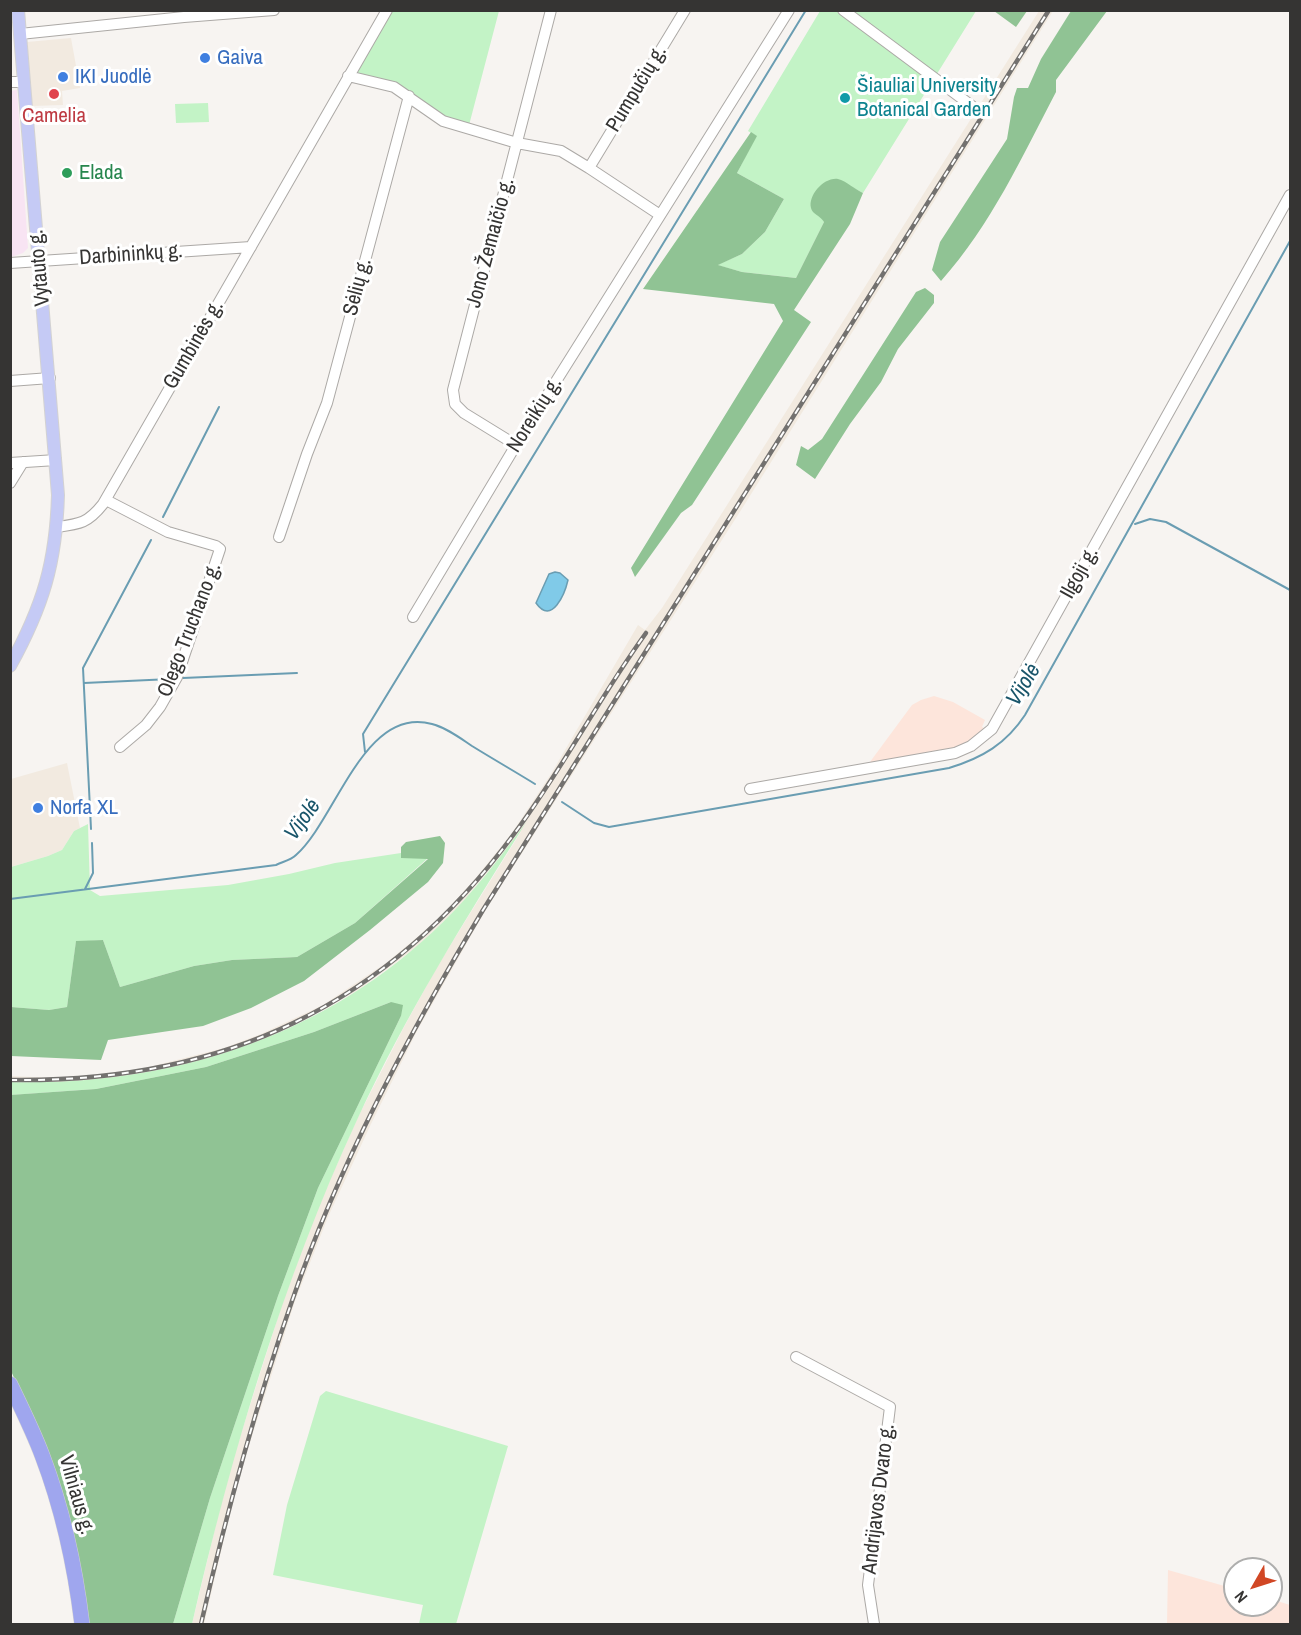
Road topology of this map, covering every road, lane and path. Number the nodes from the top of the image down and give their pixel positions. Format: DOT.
graph roads {
  1 [pos="18,10"];
  2 [pos="274,10"];
  3 [pos="387,10"];
  4 [pos="551,10"];
  5 [pos="685,10"];
  6 [pos="789,10"];
  7 [pos="843,10"];
  8 [pos="183,14"];
  9 [pos="20,34"];
  10 [pos="348,76"];
  11 [pos="10,82"];
  12 [pos="24,82"];
  13 [pos="409,96"];
  14 [pos="972,106"];
  15 [pos="517,143"];
  16 [pos="589,168"];
  17 [pos="1290,195"];
  18 [pos="660,215"];
  19 [pos="251,247"];
  20 [pos="40,261"];
  21 [pos="10,263"];
  22 [pos="50,378"];
  23 [pos="10,381"];
  24 [pos="516,445"];
  25 [pos="56,460"];
  26 [pos="22,462"];
  27 [pos="10,463"];
  28 [pos="10,483"];
  29 [pos="106,500"];
  30 [pos="57,527"];
  31 [pos="279,537"];
  32 [pos="413,616"];
  33 [pos="10,666"];
  34 [pos="120,747"];
  35 [pos="750,789"];
  36 [pos="796,1357"];
  37 [pos="10,1384"];
  38 [pos="10,1404"];
  39 [pos="74,1624"];
  40 [pos="82,1624"];
  41 [pos="874,1624"];
  1 -- 9 [label="main road, Vytauto g."];
  2 -- 8 [label="street"];
  3 -- 10 [label="street, Gumbinės g."];
  4 -- 15 [label="street, Jono Žemaičio g."];
  5 -- 16 [label="street, Pumpučių g."];
  6 -- 18 [label="street, Noreikių g."];
  7 -- 14 [label="street"];
  8 -- 9 [label="street"];
  9 -- 12 [label="main road, Vytauto g."];
  10 -- 13 [label="street"];
  10 -- 19 [label="street, Gumbinės g."];
  11 -- 12 [label="street"];
  12 -- 20 [label="main road, Vytauto g."];
  13 -- 15 [label="street"];
  13 -- 31 [label="street, Sėlių g."];
  15 -- 16 [label="street"];
  15 -- 24 [label="street, Jono Žemaičio g."];
  16 -- 18 [label="street"];
  17 -- 35 [label="street, Ilgoji g."];
  18 -- 24 [label="street, Noreikių g."];
  19 -- 20 [label="street, Darbininkų g."];
  19 -- 29 [label="street, Gumbinės g."];
  20 -- 21 [label="street, Darbininkų g."];
  20 -- 22 [label="main road, Vytauto g."];
  22 -- 23 [label="street"];
  22 -- 25 [label="main road, Vytauto g."];
  24 -- 32 [label="street, Noreikių g."];
  25 -- 26 [label="street"];
  25 -- 30 [label="main road, Vytauto g."];
  26 -- 27 [label="street"];
  26 -- 28 [label="street"];
  29 -- 30 [label="street, Gumbinės g."];
  29 -- 34 [label="street, Olego Truchano g."];
  30 -- 33 [label="main road"];
  36 -- 41 [label="street, Andrijavos Dvaro g."];
  37 -- 40 [label="highway, Vilniaus g."];
  38 -- 39 [label="highway, Vilniaus g."];
}
